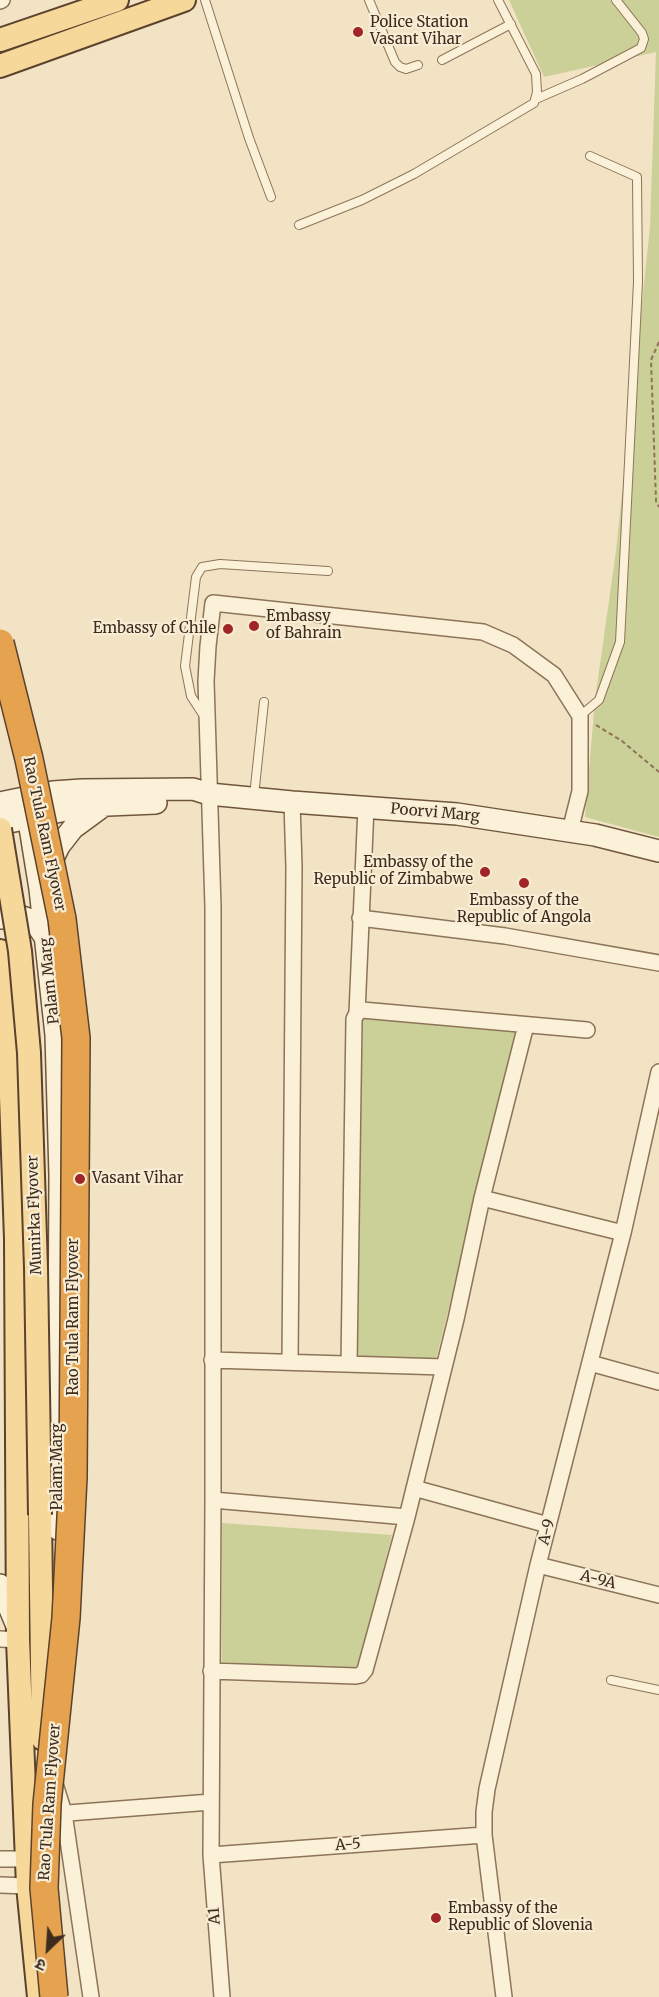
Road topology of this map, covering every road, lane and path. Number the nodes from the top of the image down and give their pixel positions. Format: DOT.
graph roads {
  1 [pos="117,0"];
  2 [pos="184,0"];
  3 [pos="205,0"];
  4 [pos="369,0"];
  5 [pos="498,0"];
  6 [pos="616,0"];
  7 [pos="510,24"];
  8 [pos="0,40"];
  9 [pos="442,60"];
  10 [pos="418,65"];
  11 [pos="0,66"];
  12 [pos="536,99"];
  13 [pos="590,156"];
  14 [pos="271,197"];
  15 [pos="299,225"];
  16 [pos="659,342"];
  17 [pos="659,507"];
  18 [pos="328,571"];
  19 [pos="0,643"];
  20 [pos="0,683"];
  21 [pos="264,702"];
  22 [pos="580,716"];
  23 [pos="207,720"];
  24 [pos="659,772"];
  25 [pos="209,794"];
  26 [pos="254,797"];
  27 [pos="292,802"];
  28 [pos="0,803"];
  29 [pos="104,805"];
  30 [pos="26,807"];
  31 [pos="366,807"];
  32 [pos="0,824"];
  33 [pos="0,829"];
  34 [pos="570,831"];
  35 [pos="659,851"];
  36 [pos="40,889"];
  37 [pos="0,918"];
  38 [pos="360,918"];
  39 [pos="45,937"];
  40 [pos="0,951"];
  41 [pos="659,963"];
  42 [pos="357,1013"];
  43 [pos="526,1025"];
  44 [pos="587,1030"];
  45 [pos="659,1072"];
  46 [pos="482,1198"];
  47 [pos="622,1233"];
  48 [pos="212,1359"];
  49 [pos="290,1362"];
  50 [pos="590,1363"];
  51 [pos="349,1364"];
  52 [pos="444,1367"];
  53 [pos="659,1382"];
  54 [pos="414,1488"];
  55 [pos="213,1500"];
  56 [pos="407,1517"];
  57 [pos="548,1525"];
  58 [pos="538,1565"];
  59 [pos="0,1585"];
  60 [pos="659,1595"];
  61 [pos="42,1604"];
  62 [pos="12,1635"];
  63 [pos="211,1671"];
  64 [pos="611,1680"];
  65 [pos="659,1690"];
  66 [pos="211,1802"];
  67 [pos="54,1814"];
  68 [pos="484,1835"];
  69 [pos="211,1855"];
  70 [pos="0,1859"];
  71 [pos="26,1859"];
  72 [pos="0,1885"];
  73 [pos="28,1886"];
  74 [pos="39,1997"];
  75 [pos="54,1997"];
  76 [pos="62,1997"];
  77 [pos="91,1997"];
  78 [pos="222,1997"];
  79 [pos="504,1997"];
  1 -- 8 [label="main road"];
  2 -- 11 [label="main road"];
  3 -- 14 [label="lane"];
  4 -- 10 [label="lane"];
  5 -- 7 [label="lane"];
  6 -- 12 [label="lane"];
  7 -- 9 [label="lane"];
  7 -- 12 [label="lane"];
  12 -- 15 [label="lane"];
  13 -- 22 [label="lane"];
  16 -- 17 [label="path"];
  18 -- 23 [label="lane"];
  19 -- 75 [label="highway, Rao Tula Ram Flyover, bridge"];
  20 -- 30 [label="main road, Palam Marg"];
  21 -- 26 [label="lane"];
  22 -- 23 [label="street, A1"];
  22 -- 24 [label="path"];
  22 -- 34 [label="street"];
  23 -- 25 [label="street, A1"];
  25 -- 26 [label="main road, Poorvi Marg"];
  25 -- 29 [label="main road, Poorvi Marg"];
  25 -- 30 [label="main road, Poorvi Marg"];
  25 -- 48 [label="street, A1"];
  26 -- 27 [label="main road, Poorvi Marg"];
  27 -- 31 [label="main road, Poorvi Marg"];
  27 -- 49 [label="street"];
  28 -- 30 [label="main road"];
  29 -- 30 [label="main road, Poorvi Marg"];
  29 -- 36 [label="main road"];
  30 -- 32 [label="main road"];
  30 -- 36 [label="main road, Palam Marg"];
  31 -- 34 [label="main road, Poorvi Marg"];
  31 -- 38 [label="street"];
  33 -- 61 [label="main road, Munirka Flyover, bridge"];
  34 -- 35 [label="main road, Poorvi Marg"];
  36 -- 39 [label="main road, Palam Marg"];
  37 -- 39 [label="main road"];
  38 -- 41 [label="street"];
  38 -- 42 [label="street"];
  39 -- 61 [label="main road, Palam Marg"];
  40 -- 62 [label="main road, Munirka Flyover"];
  42 -- 43 [label="street"];
  42 -- 51 [label="street"];
  43 -- 44 [label="street"];
  43 -- 46 [label="street"];
  45 -- 47 [label="street, A-9"];
  46 -- 47 [label="street"];
  46 -- 52 [label="street"];
  47 -- 50 [label="street, A-9"];
  48 -- 49 [label="street"];
  48 -- 55 [label="street, A1"];
  49 -- 51 [label="street"];
  50 -- 53 [label="street"];
  50 -- 57 [label="street, A-9"];
  51 -- 52 [label="street"];
  52 -- 54 [label="street"];
  54 -- 56 [label="street"];
  54 -- 57 [label="street"];
  55 -- 56 [label="street"];
  55 -- 63 [label="street, A1"];
  56 -- 63 [label="street"];
  57 -- 58 [label="street, A-9"];
  58 -- 60 [label="street, A-9A"];
  58 -- 68 [label="street, A-9"];
  59 -- 62 [label="main road"];
  61 -- 67 [label="main road"];
  62 -- 71 [label="main road"];
  63 -- 66 [label="street, A1"];
  64 -- 65 [label="lane"];
  66 -- 67 [label="street"];
  66 -- 69 [label="street, A1"];
  67 -- 76 [label="main road"];
  67 -- 77 [label="street"];
  68 -- 69 [label="street, A-5"];
  68 -- 79 [label="street, A-9"];
  69 -- 78 [label="street, A1"];
  70 -- 71 [label="street"];
  71 -- 73 [label="main road"];
  72 -- 73 [label="street"];
  73 -- 74 [label="main road"];
}
